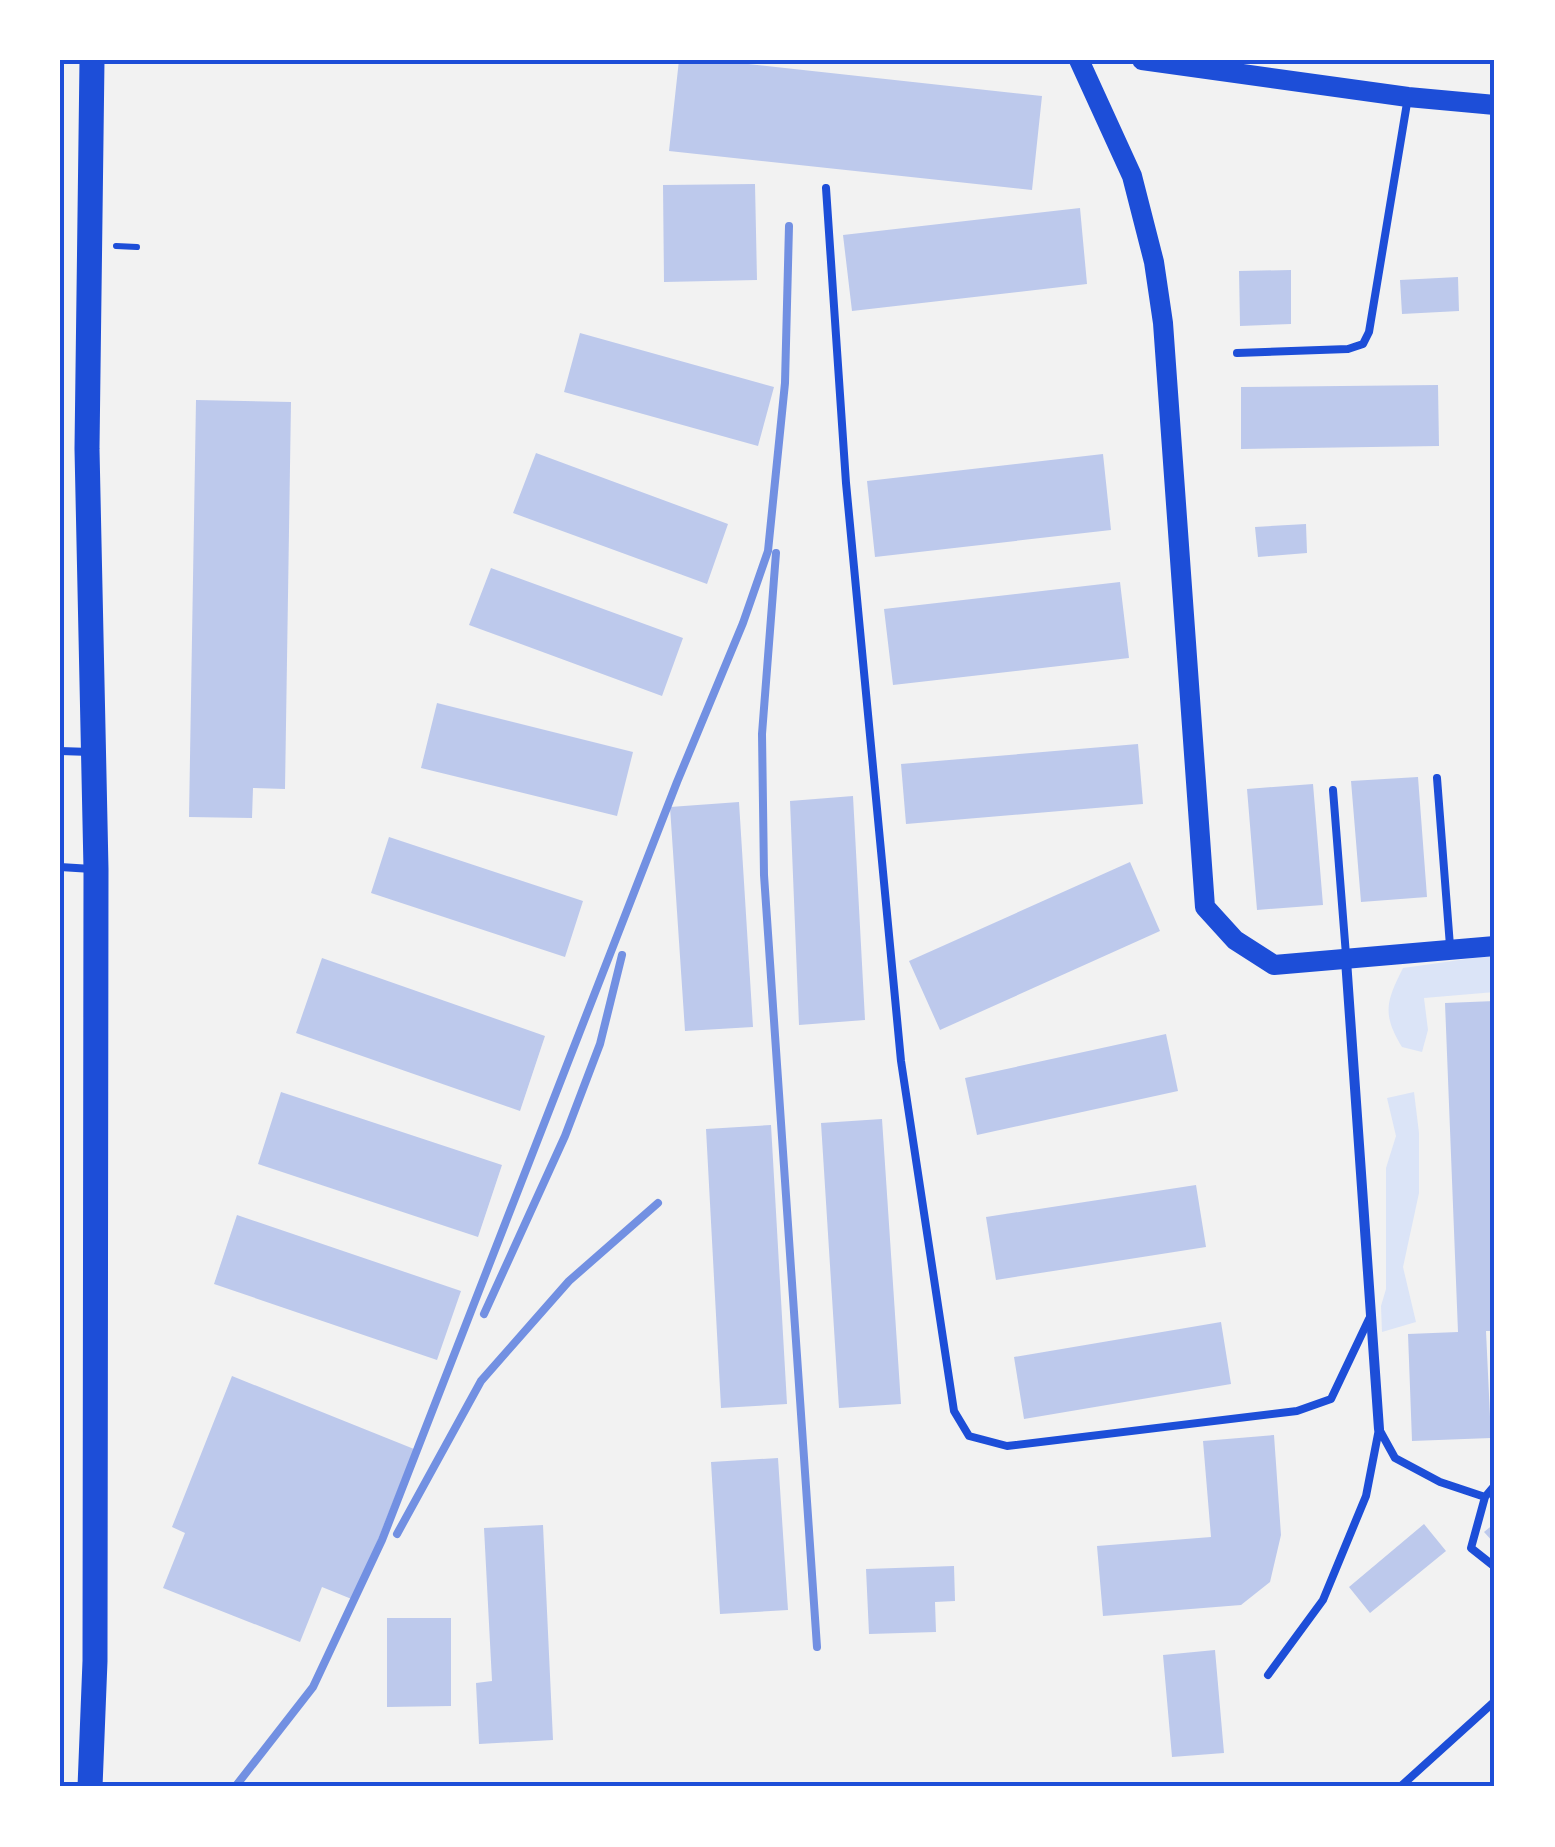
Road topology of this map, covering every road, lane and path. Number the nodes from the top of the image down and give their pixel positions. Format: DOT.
graph roads {
  1 [pos="92,60"];
  2 [pos="1079,60"];
  3 [pos="1142,60"];
  4 [pos="1408,97"];
  5 [pos="1495,106"];
  6 [pos="826,188"];
  7 [pos="1237,353"];
  8 [pos="60,751"];
  9 [pos="94,752"];
  10 [pos="1437,778"];
  11 [pos="1333,790"];
  12 [pos="60,867"];
  13 [pos="96,869"];
  14 [pos="1495,946"];
  15 [pos="1450,950"];
  16 [pos="1346,960"];
  17 [pos="1368,1320"];
  18 [pos="1379,1429"];
  19 [pos="1495,1484"];
  20 [pos="1485,1498"];
  21 [pos="1495,1568"];
  22 [pos="1268,1675"];
  23 [pos="1495,1702"];
  24 [pos="90,1787"];
  25 [pos="1400,1787"];
  1 -- 9 [label="main road"];
  2 -- 16 [label="main road"];
  3 -- 4 [label="main road"];
  4 -- 5 [label="main road"];
  4 -- 7 [label="lane"];
  6 -- 17 [label="lane"];
  8 -- 9 [label="lane"];
  9 -- 13 [label="main road"];
  10 -- 15 [label="lane"];
  11 -- 16 [label="lane"];
  12 -- 13 [label="lane"];
  13 -- 24 [label="main road"];
  14 -- 15 [label="main road"];
  15 -- 16 [label="main road"];
  16 -- 17 [label="street"];
  17 -- 18 [label="street"];
  18 -- 20 [label="lane"];
  18 -- 22 [label="lane"];
  19 -- 20 [label="lane"];
  20 -- 21 [label="lane"];
  23 -- 25 [label="lane"];
}
